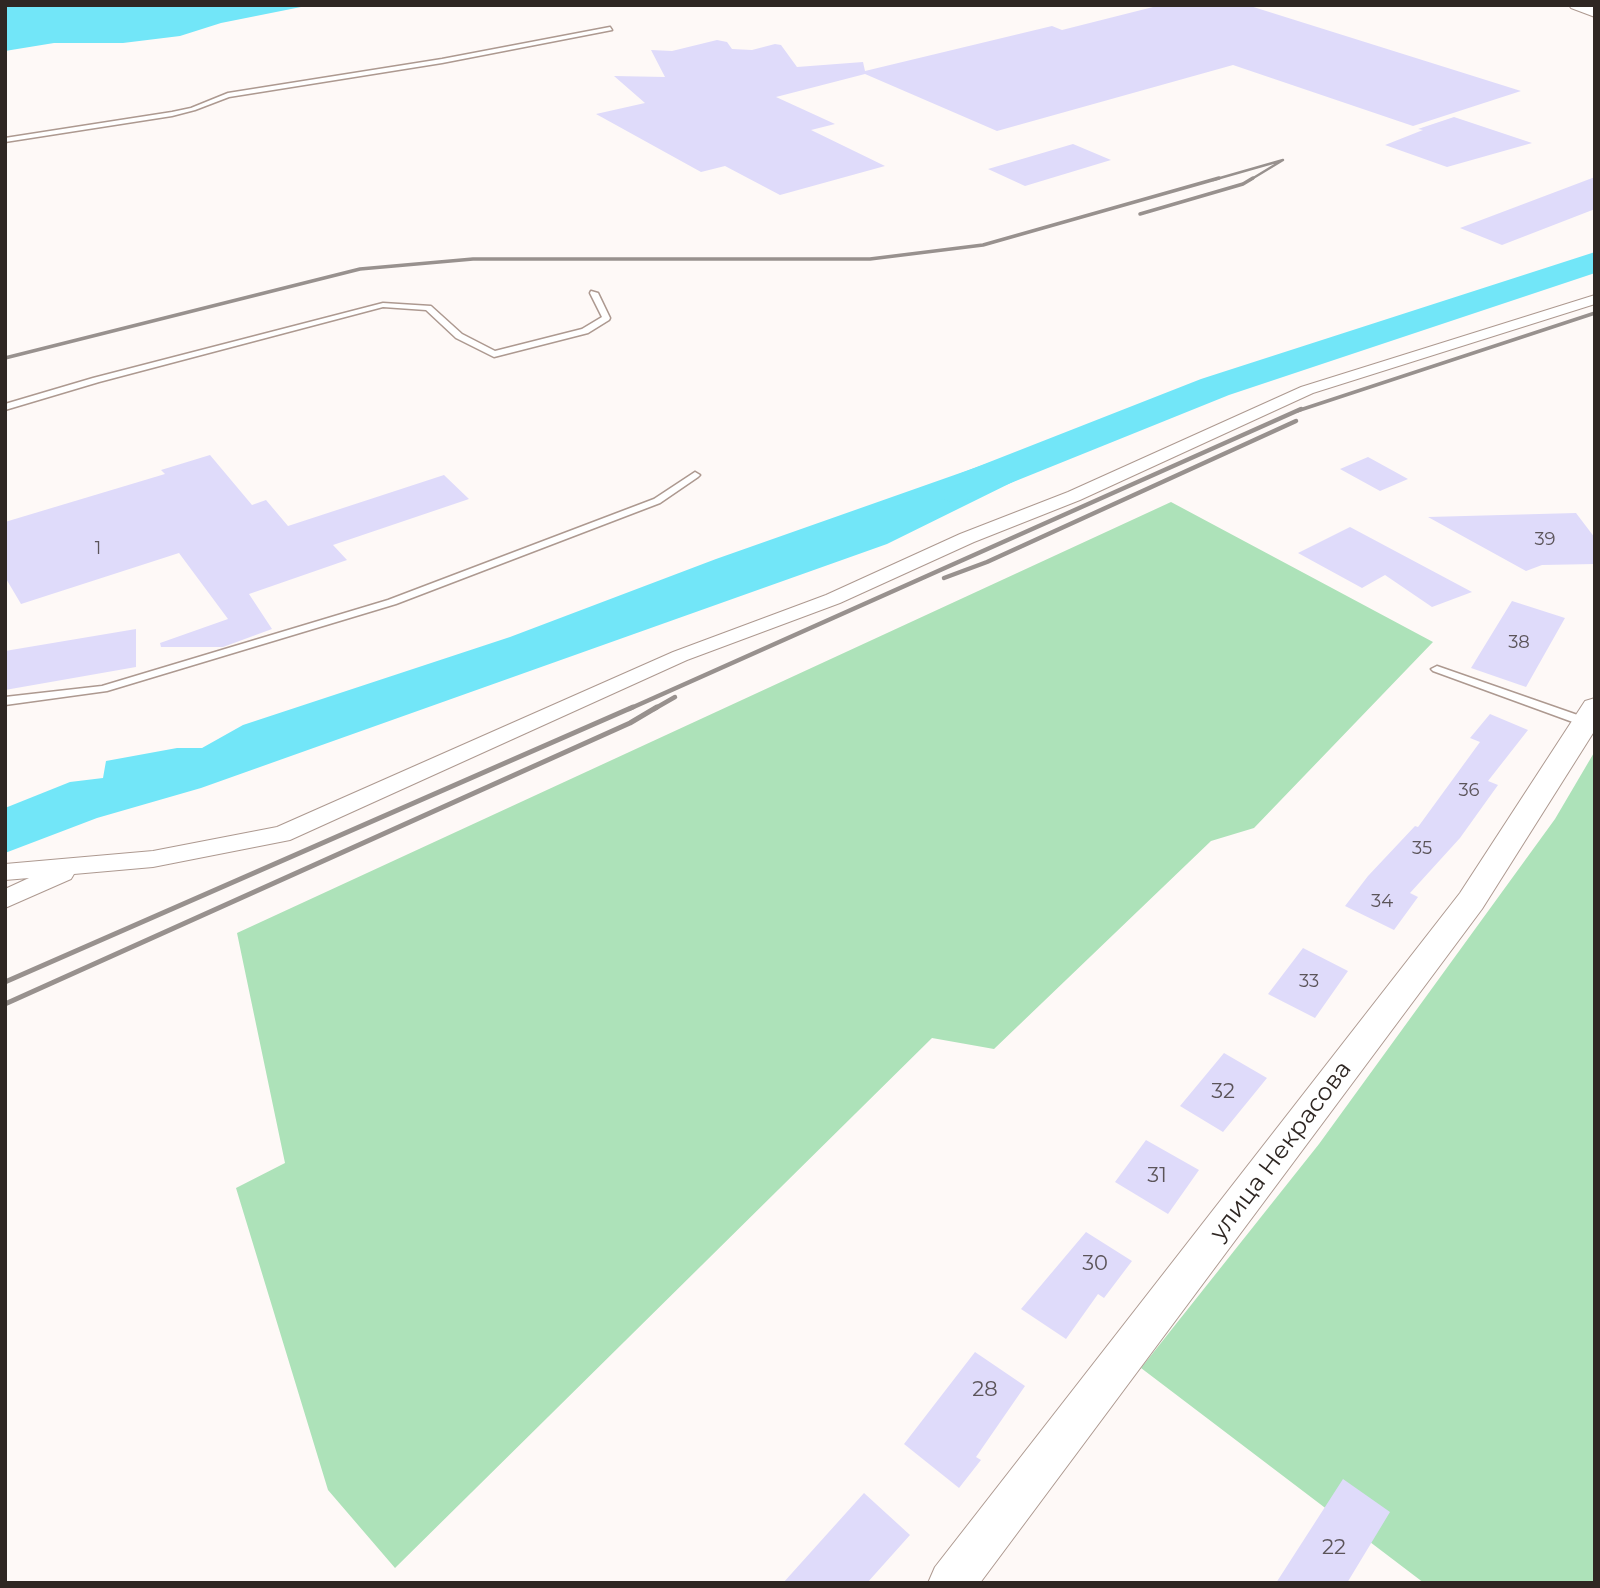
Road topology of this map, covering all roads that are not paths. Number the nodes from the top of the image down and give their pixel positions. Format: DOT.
graph roads {
  1 [pos="1577,5"];
  2 [pos="1595,12"];
  3 [pos="610,29"];
  4 [pos="5,140"];
  5 [pos="594,293"];
  6 [pos="1595,299"];
  7 [pos="5,407"];
  8 [pos="695,475"];
  9 [pos="1437,669"];
  10 [pos="5,701"];
  11 [pos="1590,715"];
  12 [pos="82,865"];
  13 [pos="6,872"];
  14 [pos="5,899"];
  15 [pos="951,1583"];
  1 -- 2 [label="main road"];
  3 -- 4 [label="lane"];
  5 -- 7 [label="lane"];
  6 -- 12 [label="street"];
  8 -- 10 [label="lane"];
  9 -- 11 [label="lane"];
  11 -- 15 [label="street, улица Некрасова"];
  12 -- 13 [label="street"];
  12 -- 14 [label="street"];
}
